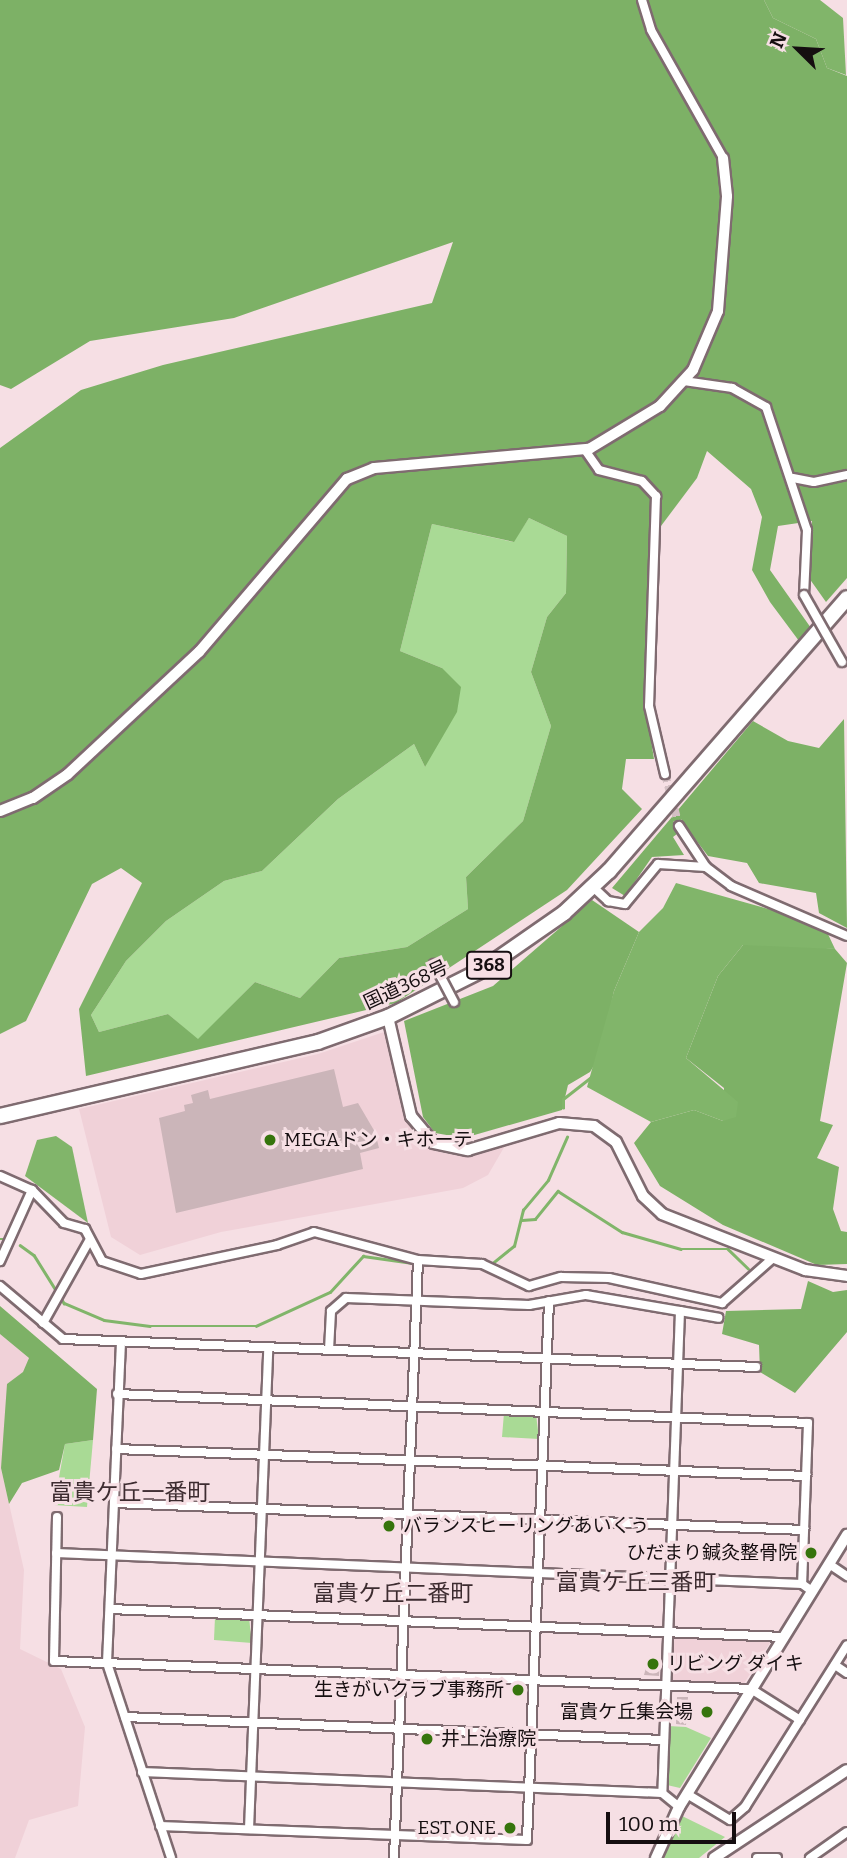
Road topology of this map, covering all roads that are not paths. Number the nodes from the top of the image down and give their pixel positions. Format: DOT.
graph roads {
  1 [pos="642,0"];
  2 [pos="723,158"];
  3 [pos="684,381"];
  4 [pos="585,450"];
  5 [pos="847,475"];
  6 [pos="793,478"];
  7 [pos="847,598"];
  8 [pos="845,666"];
  9 [pos="665,774"];
  10 [pos="0,811"];
  11 [pos="679,826"];
  12 [pos="706,867"];
  13 [pos="593,887"];
  14 [pos="847,936"];
  15 [pos="434,964"];
  16 [pos="454,1002"];
  17 [pos="388,1017"];
  18 [pos="0,1116"];
  19 [pos="0,1176"];
  20 [pos="32,1190"];
  21 [pos="89,1241"];
  22 [pos="773,1258"];
  23 [pos="0,1261"];
  24 [pos="418,1264"];
  25 [pos="847,1276"];
  26 [pos="0,1286"];
  27 [pos="417,1300"];
  28 [pos="549,1301"];
  29 [pos="680,1311"];
  30 [pos="718,1318"];
  31 [pos="43,1323"];
  32 [pos="121,1342"];
  33 [pos="268,1347"];
  34 [pos="329,1350"];
  35 [pos="415,1354"];
  36 [pos="546,1359"];
  37 [pos="678,1364"];
  38 [pos="756,1367"];
  39 [pos="117,1394"];
  40 [pos="265,1401"];
  41 [pos="413,1406"];
  42 [pos="545,1411"];
  43 [pos="676,1417"];
  44 [pos="116,1449"];
  45 [pos="263,1455"];
  46 [pos="411,1460"];
  47 [pos="542,1466"];
  48 [pos="674,1471"];
  49 [pos="806,1476"];
  50 [pos="114,1503"];
  51 [pos="262,1509"];
  52 [pos="408,1514"];
  53 [pos="57,1517"];
  54 [pos="540,1520"];
  55 [pos="672,1525"];
  56 [pos="804,1530"];
  57 [pos="847,1535"];
  58 [pos="56,1553"];
  59 [pos="111,1555"];
  60 [pos="259,1562"];
  61 [pos="829,1564"];
  62 [pos="406,1568"];
  63 [pos="537,1573"];
  64 [pos="847,1576"];
  65 [pos="669,1578"];
  66 [pos="802,1584"];
  67 [pos="812,1591"];
  68 [pos="110,1609"];
  69 [pos="257,1615"];
  70 [pos="404,1621"];
  71 [pos="536,1626"];
  72 [pos="668,1632"];
  73 [pos="784,1637"];
  74 [pos="847,1646"];
  75 [pos="107,1663"];
  76 [pos="835,1665"];
  77 [pos="254,1670"];
  78 [pos="847,1673"];
  79 [pos="402,1675"];
  80 [pos="534,1680"];
  81 [pos="665,1686"];
  82 [pos="751,1689"];
  83 [pos="125,1717"];
  84 [pos="800,1720"];
  85 [pos="253,1723"];
  86 [pos="400,1729"];
  87 [pos="531,1734"];
  88 [pos="663,1740"];
  89 [pos="847,1770"];
  90 [pos="142,1772"];
  91 [pos="250,1776"];
  92 [pos="397,1782"];
  93 [pos="529,1788"];
  94 [pos="662,1793"];
  95 [pos="687,1794"];
  96 [pos="679,1807"];
  97 [pos="160,1826"];
  98 [pos="249,1829"];
  99 [pos="847,1832"];
  100 [pos="395,1835"];
  101 [pos="171,1858"];
  102 [pos="394,1858"];
  103 [pos="656,1858"];
  104 [pos="714,1858"];
  105 [pos="757,1858"];
  106 [pos="776,1858"];
  107 [pos="810,1858"];
  1 -- 2 [label="street"];
  2 -- 3 [label="street"];
  3 -- 4 [label="street"];
  3 -- 6 [label="street"];
  4 -- 9 [label="street"];
  4 -- 10 [label="street"];
  5 -- 6 [label="street"];
  6 -- 8 [label="street, bridge"];
  7 -- 13 [label="highway, 国道368号 / 368"];
  11 -- 12 [label="street"];
  12 -- 13 [label="street"];
  12 -- 14 [label="street"];
  13 -- 17 [label="highway, 国道368号 / 368"];
  15 -- 16 [label="street, bridge"];
  17 -- 18 [label="highway, 国道368号 / 368"];
  17 -- 22 [label="street"];
  19 -- 20 [label="street"];
  20 -- 21 [label="street"];
  20 -- 23 [label="street"];
  21 -- 24 [label="street"];
  21 -- 31 [label="street"];
  22 -- 24 [label="street"];
  22 -- 25 [label="street"];
  24 -- 27 [label="street"];
  26 -- 31 [label="street"];
  27 -- 28 [label="street"];
  27 -- 34 [label="street"];
  27 -- 35 [label="street"];
  28 -- 29 [label="street"];
  28 -- 36 [label="street"];
  29 -- 30 [label="street"];
  29 -- 37 [label="street"];
  31 -- 32 [label="street"];
  32 -- 33 [label="street"];
  32 -- 39 [label="street"];
  33 -- 34 [label="street"];
  33 -- 40 [label="street"];
  34 -- 35 [label="street"];
  35 -- 36 [label="street"];
  35 -- 41 [label="street"];
  36 -- 37 [label="street"];
  36 -- 42 [label="street"];
  37 -- 38 [label="street"];
  37 -- 43 [label="street"];
  39 -- 40 [label="street"];
  39 -- 44 [label="street"];
  40 -- 41 [label="street"];
  40 -- 45 [label="street"];
  41 -- 42 [label="street"];
  41 -- 46 [label="street"];
  42 -- 43 [label="street"];
  42 -- 47 [label="street"];
  43 -- 48 [label="street"];
  43 -- 49 [label="street"];
  44 -- 45 [label="street"];
  44 -- 50 [label="street"];
  45 -- 46 [label="street"];
  45 -- 51 [label="street"];
  46 -- 47 [label="street"];
  46 -- 52 [label="street"];
  47 -- 48 [label="street"];
  47 -- 54 [label="street"];
  48 -- 49 [label="street"];
  48 -- 55 [label="street"];
  49 -- 56 [label="street"];
  50 -- 51 [label="street"];
  50 -- 59 [label="street"];
  51 -- 52 [label="street"];
  51 -- 60 [label="street"];
  52 -- 54 [label="street"];
  52 -- 62 [label="street"];
  53 -- 58 [label="street"];
  54 -- 55 [label="street"];
  54 -- 63 [label="street"];
  55 -- 56 [label="street"];
  55 -- 65 [label="street"];
  56 -- 66 [label="street"];
  57 -- 61 [label="street"];
  58 -- 59 [label="street"];
  58 -- 75 [label="street"];
  59 -- 60 [label="street"];
  59 -- 68 [label="street"];
  60 -- 62 [label="street"];
  60 -- 69 [label="street"];
  61 -- 64 [label="street"];
  61 -- 67 [label="street"];
  62 -- 63 [label="street"];
  62 -- 70 [label="street"];
  63 -- 65 [label="street"];
  63 -- 71 [label="street"];
  65 -- 66 [label="street"];
  65 -- 72 [label="street"];
  66 -- 67 [label="street"];
  67 -- 73 [label="street"];
  68 -- 69 [label="street"];
  68 -- 75 [label="street"];
  69 -- 70 [label="street"];
  69 -- 77 [label="street"];
  70 -- 71 [label="street"];
  70 -- 79 [label="street"];
  71 -- 72 [label="street"];
  71 -- 80 [label="street"];
  72 -- 73 [label="street"];
  72 -- 81 [label="street"];
  73 -- 82 [label="street"];
  74 -- 76 [label="street"];
  75 -- 77 [label="street"];
  75 -- 83 [label="street"];
  76 -- 78 [label="street"];
  76 -- 84 [label="street"];
  77 -- 79 [label="street"];
  77 -- 85 [label="street"];
  79 -- 80 [label="street"];
  79 -- 86 [label="street"];
  80 -- 81 [label="street"];
  80 -- 87 [label="street"];
  81 -- 82 [label="street"];
  81 -- 88 [label="street"];
  82 -- 84 [label="street"];
  82 -- 95 [label="street"];
  83 -- 85 [label="street"];
  83 -- 90 [label="street"];
  84 -- 95 [label="street"];
  85 -- 86 [label="street"];
  85 -- 91 [label="street"];
  86 -- 87 [label="street"];
  86 -- 92 [label="street"];
  87 -- 88 [label="street"];
  87 -- 93 [label="street"];
  88 -- 94 [label="street"];
  89 -- 104 [label="street"];
  90 -- 91 [label="street"];
  90 -- 97 [label="street"];
  91 -- 92 [label="street"];
  91 -- 98 [label="street"];
  92 -- 93 [label="street"];
  92 -- 100 [label="street"];
  93 -- 94 [label="street"];
  93 -- 100 [label="street"];
  94 -- 96 [label="street"];
  95 -- 96 [label="street"];
  96 -- 103 [label="street"];
  97 -- 98 [label="street"];
  97 -- 101 [label="street"];
  98 -- 100 [label="street"];
  99 -- 107 [label="street"];
  100 -- 102 [label="street"];
  105 -- 106 [label="street"];
}
